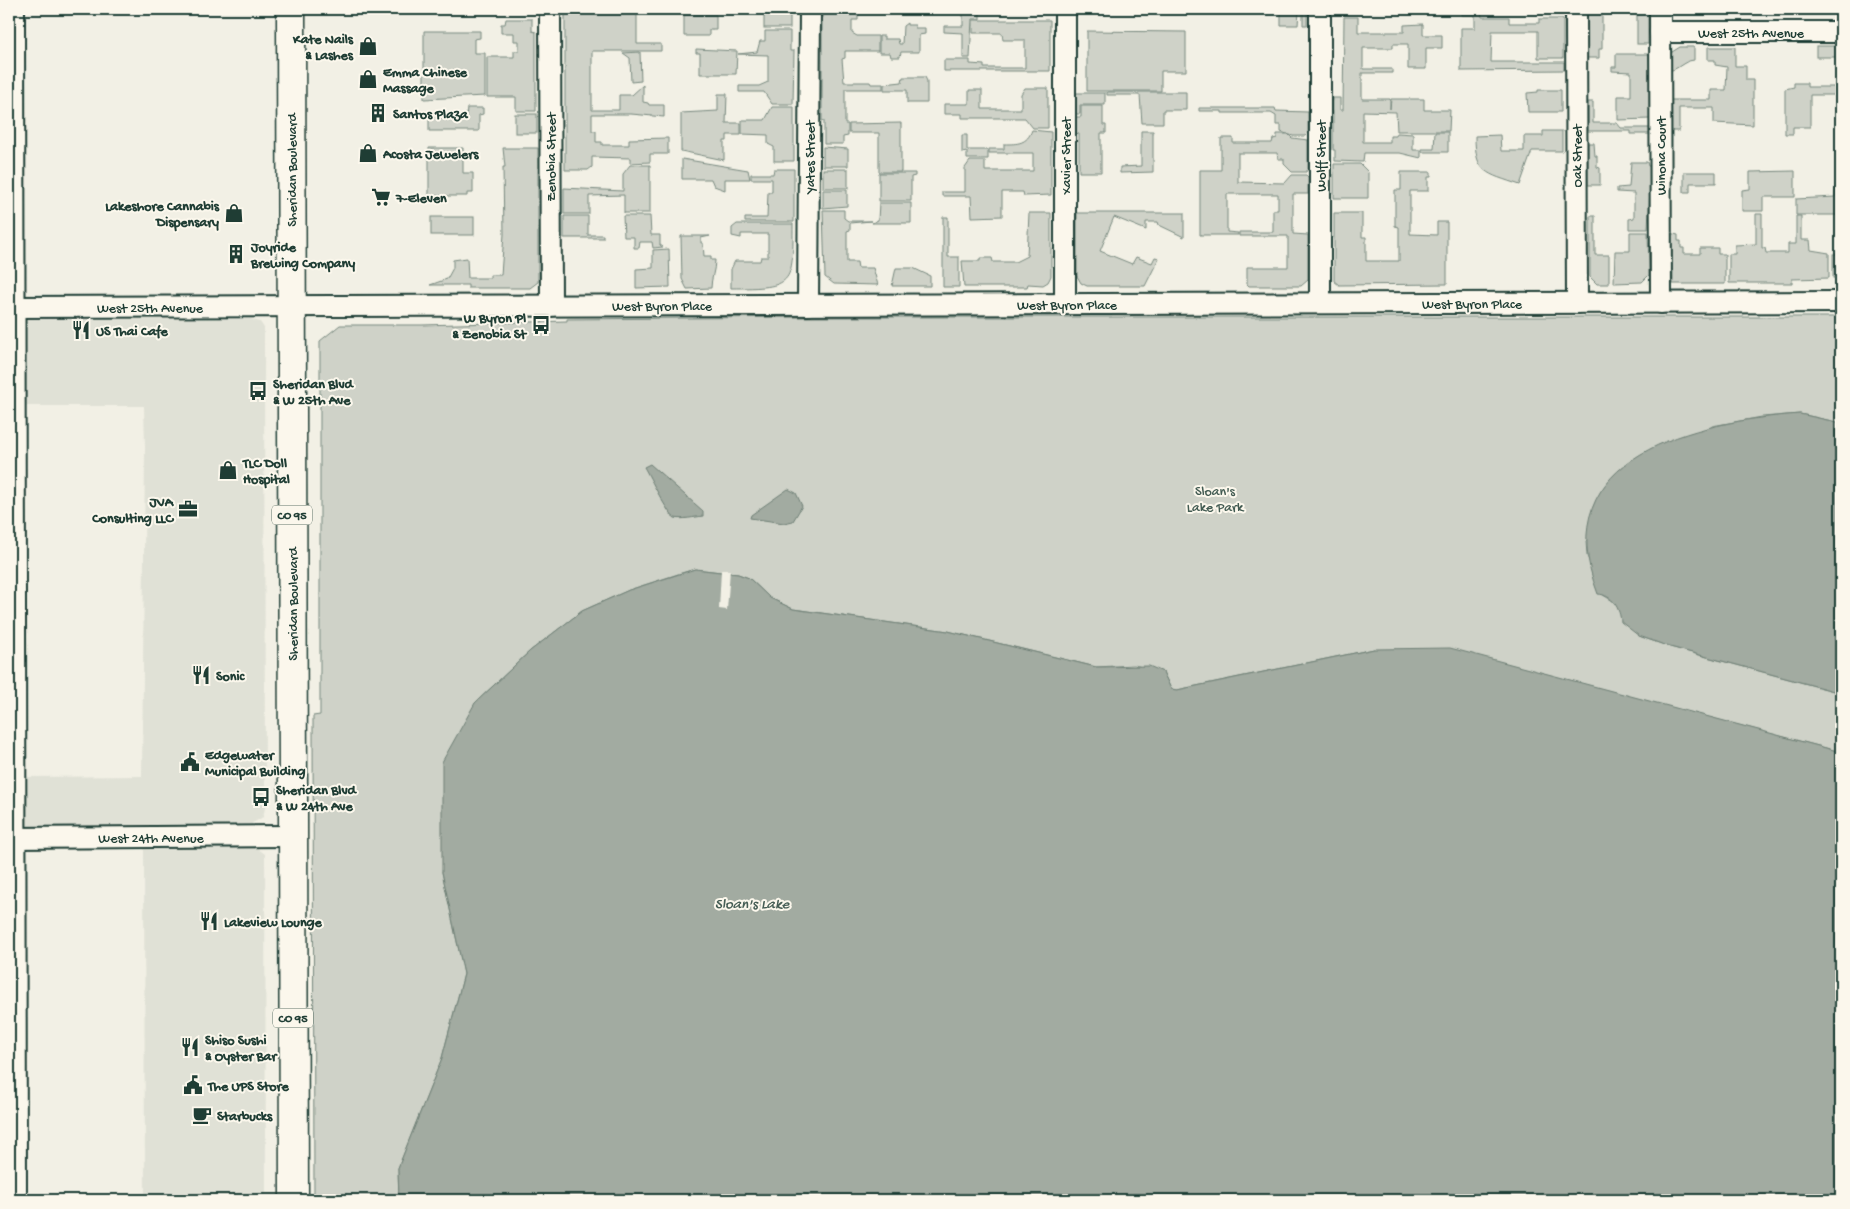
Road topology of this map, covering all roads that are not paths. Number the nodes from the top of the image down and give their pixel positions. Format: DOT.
graph roads {
  1 [pos="14,9"];
  2 [pos="291,9"];
  3 [pos="550,9"];
  4 [pos="810,9"];
  5 [pos="1065,9"];
  6 [pos="1320,9"];
  7 [pos="1576,9"];
  8 [pos="1660,9"];
  9 [pos="1660,32"];
  10 [pos="1841,32"];
  11 [pos="1841,302"];
  12 [pos="1577,303"];
  13 [pos="1661,303"];
  14 [pos="1065,304"];
  15 [pos="1320,304"];
  16 [pos="808,305"];
  17 [pos="292,306"];
  18 [pos="551,306"];
  19 [pos="12,307"];
  20 [pos="293,836"];
  21 [pos="12,838"];
  22 [pos="16,1200"];
  23 [pos="294,1200"];
  1 -- 19 [label="street"];
  2 -- 17 [label="main road, Sheridan Boulevard / CO 95"];
  3 -- 18 [label="street, Zenobia Street"];
  4 -- 16 [label="street, Yates Street"];
  5 -- 14 [label="street, Xavier Street"];
  6 -- 15 [label="street, Wolff Street"];
  7 -- 12 [label="street, Oak Street"];
  8 -- 9 [label="street, Winona Court"];
  9 -- 10 [label="street, West 25th Avenue"];
  9 -- 13 [label="street, Winona Court"];
  11 -- 13 [label="street, West Byron Place"];
  12 -- 13 [label="street, West Byron Place"];
  12 -- 15 [label="street, West Byron Place"];
  14 -- 15 [label="street, West Byron Place"];
  14 -- 16 [label="street, West Byron Place"];
  16 -- 18 [label="street, West Byron Place"];
  17 -- 18 [label="street, West Byron Place"];
  17 -- 19 [label="street, West 25th Avenue"];
  17 -- 20 [label="main road, Sheridan Boulevard / CO 95"];
  19 -- 21 [label="street"];
  20 -- 21 [label="street, West 24th Avenue"];
  20 -- 23 [label="main road, Sheridan Boulevard / CO 95"];
  21 -- 22 [label="street"];
}
